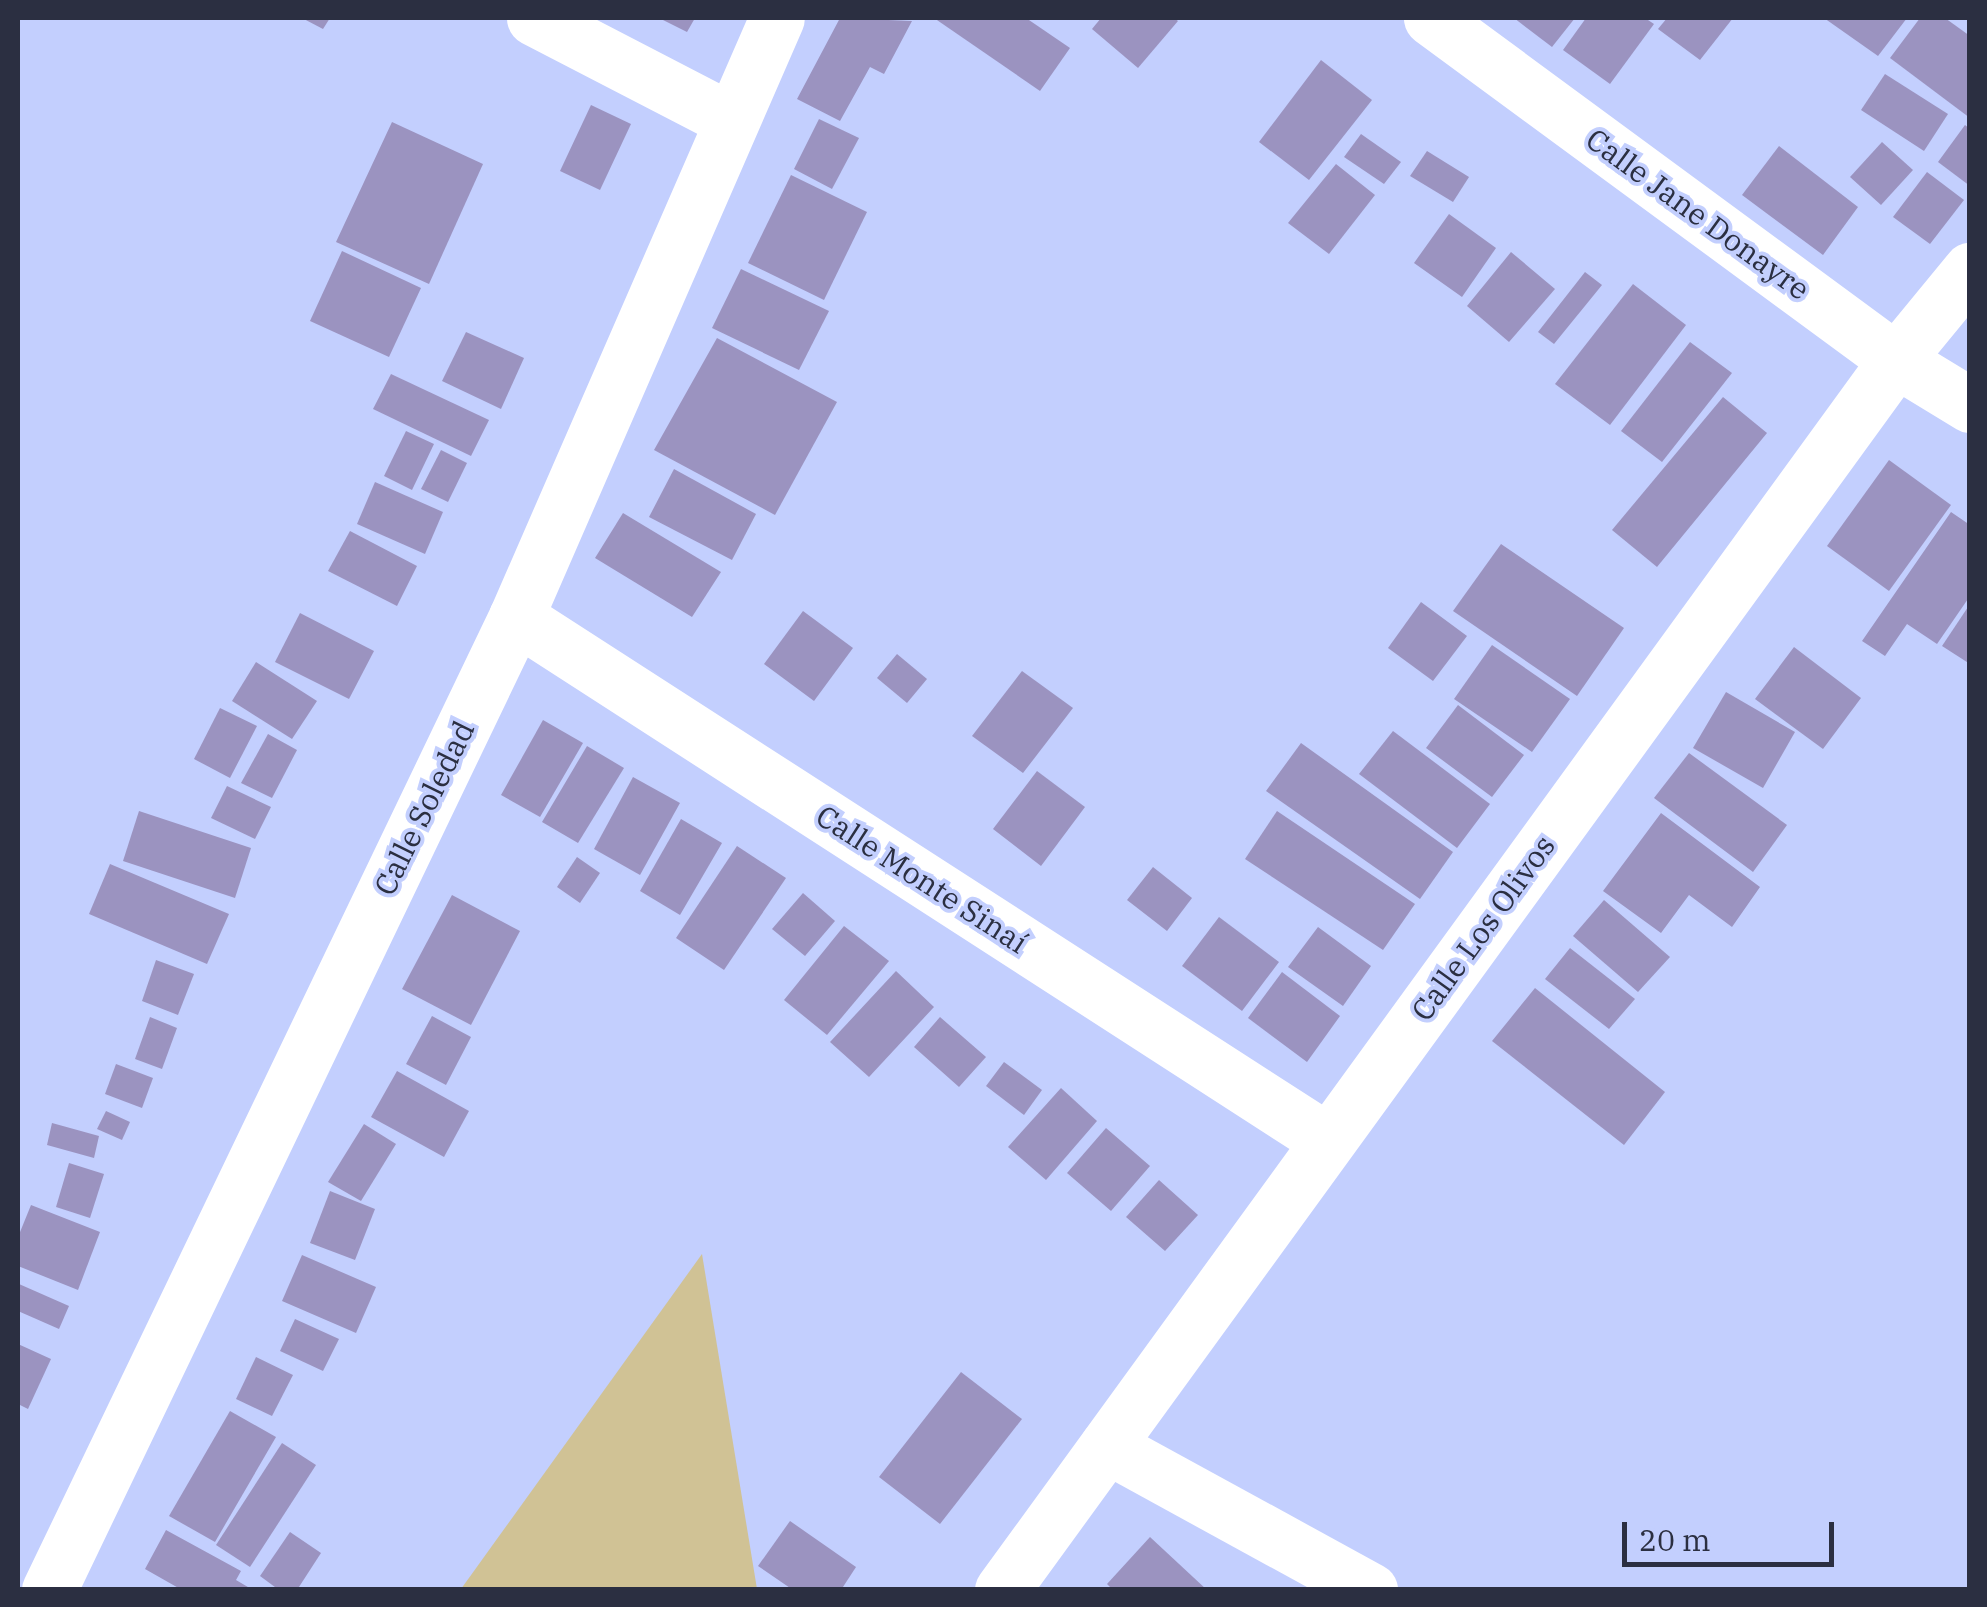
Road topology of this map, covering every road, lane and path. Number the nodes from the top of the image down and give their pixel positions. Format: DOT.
graph roads {
  1 [pos="534,18"];
  2 [pos="778,18"];
  3 [pos="1431,18"];
  4 [pos="731,120"];
  5 [pos="1970,270"];
  6 [pos="1896,360"];
  7 [pos="1970,404"];
  8 [pos="516,617"];
  9 [pos="1328,1141"];
  10 [pos="1107,1446"];
  11 [pos="49,1590"];
  12 [pos="1002,1590"];
  13 [pos="1370,1590"];
  1 -- 4 [label="street"];
  2 -- 4 [label="street, Calle Soledad"];
  3 -- 6 [label="street, Calle Jane Donayre"];
  4 -- 8 [label="street, Calle Soledad"];
  5 -- 6 [label="street, Calle Los Olivos"];
  6 -- 7 [label="street, Calle Jane Donayre"];
  6 -- 9 [label="street, Calle Los Olivos"];
  8 -- 9 [label="street, Calle Monte Sinaí"];
  8 -- 11 [label="street, Calle Soledad"];
  9 -- 10 [label="street, Calle Los Olivos"];
  10 -- 12 [label="street, Calle Los Olivos"];
  10 -- 13 [label="street"];
}
